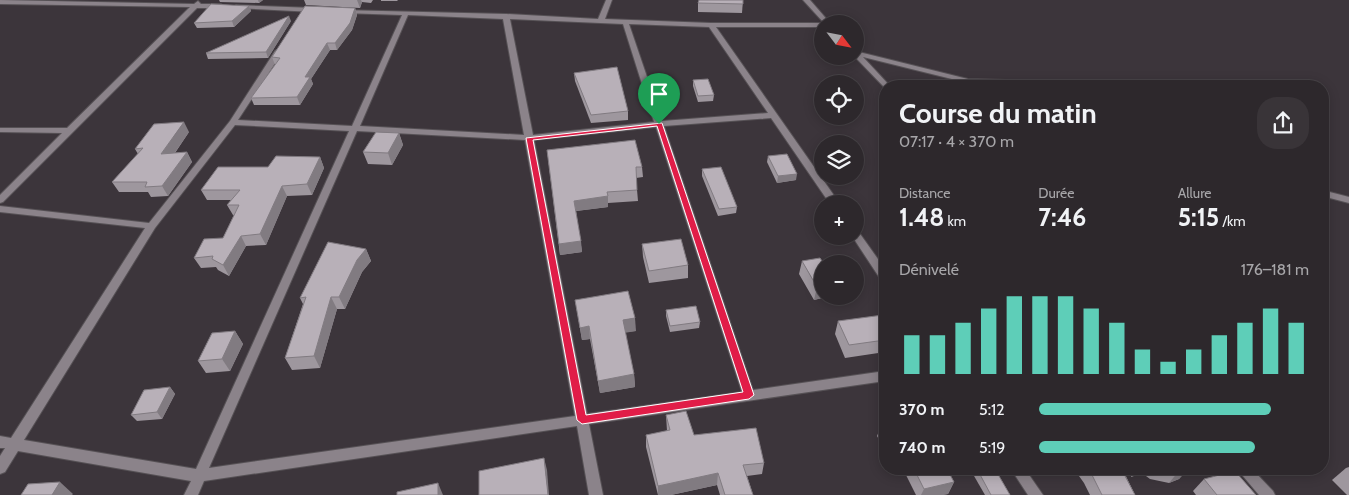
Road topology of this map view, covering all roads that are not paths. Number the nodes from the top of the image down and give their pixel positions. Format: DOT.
graph roads {
  1 [pos="609,0"];
  2 [pos="806,0"];
  3 [pos="0,2"];
  4 [pos="199,2"];
  5 [pos="323,10"];
  6 [pos="332,10"];
  7 [pos="406,13"];
  8 [pos="820,15"];
  9 [pos="506,16"];
  10 [pos="601,20"];
  11 [pos="625,21"];
  12 [pos="711,25"];
  13 [pos="814,25"];
  14 [pos="285,42"];
  15 [pos="864,55"];
  16 [pos="864,63"];
  17 [pos="880,80"];
  18 [pos="964,80"];
  19 [pos="774,116"];
  20 [pos="233,122"];
  21 [pos="659,124"];
  22 [pos="354,127"];
  23 [pos="0,130"];
  24 [pos="68,131"];
  25 [pos="529,138"];
  26 [pos="829,195"];
  27 [pos="1329,195"];
  28 [pos="0,200"];
  29 [pos="1349,200"];
  30 [pos="0,209"];
  31 [pos="151,226"];
  32 [pos="863,245"];
  33 [pos="879,268"];
  34 [pos="879,377"];
  35 [pos="749,395"];
  36 [pos="582,420"];
  37 [pos="0,442"];
  38 [pos="16,443"];
  39 [pos="0,468"];
  40 [pos="1022,475"];
  41 [pos="1250,475"];
  42 [pos="199,476"];
  43 [pos="190,495"];
  44 [pos="596,495"];
  45 [pos="1036,495"];
  46 [pos="1268,495"];
  1 -- 10 [label="street"];
  2 -- 8 [label="street"];
  3 -- 4 [label="street"];
  4 -- 5 [label="street"];
  4 -- 24 [label="street"];
  6 -- 7 [label="street"];
  7 -- 9 [label="street"];
  7 -- 22 [label="street"];
  9 -- 10 [label="street"];
  9 -- 25 [label="street"];
  10 -- 11 [label="street"];
  11 -- 12 [label="street"];
  11 -- 21 [label="street"];
  12 -- 13 [label="street"];
  12 -- 19 [label="street"];
  14 -- 20 [label="street"];
  15 -- 18 [label="street"];
  16 -- 17 [label="street"];
  19 -- 21 [label="street"];
  19 -- 26 [label="street"];
  20 -- 22 [label="street"];
  20 -- 31 [label="street"];
  21 -- 25 [label="street"];
  21 -- 35 [label="street"];
  22 -- 25 [label="street"];
  22 -- 42 [label="street"];
  23 -- 24 [label="street"];
  24 -- 28 [label="street"];
  25 -- 36 [label="street"];
  27 -- 29 [label="street"];
  30 -- 31 [label="street"];
  31 -- 38 [label="street"];
  32 -- 33 [label="street"];
  34 -- 35 [label="street"];
  35 -- 36 [label="street"];
  36 -- 42 [label="street"];
  36 -- 44 [label="street"];
  37 -- 38 [label="street"];
  38 -- 39 [label="street"];
  38 -- 42 [label="street"];
  40 -- 45 [label="street"];
  41 -- 46 [label="street"];
  42 -- 43 [label="street"];
}
